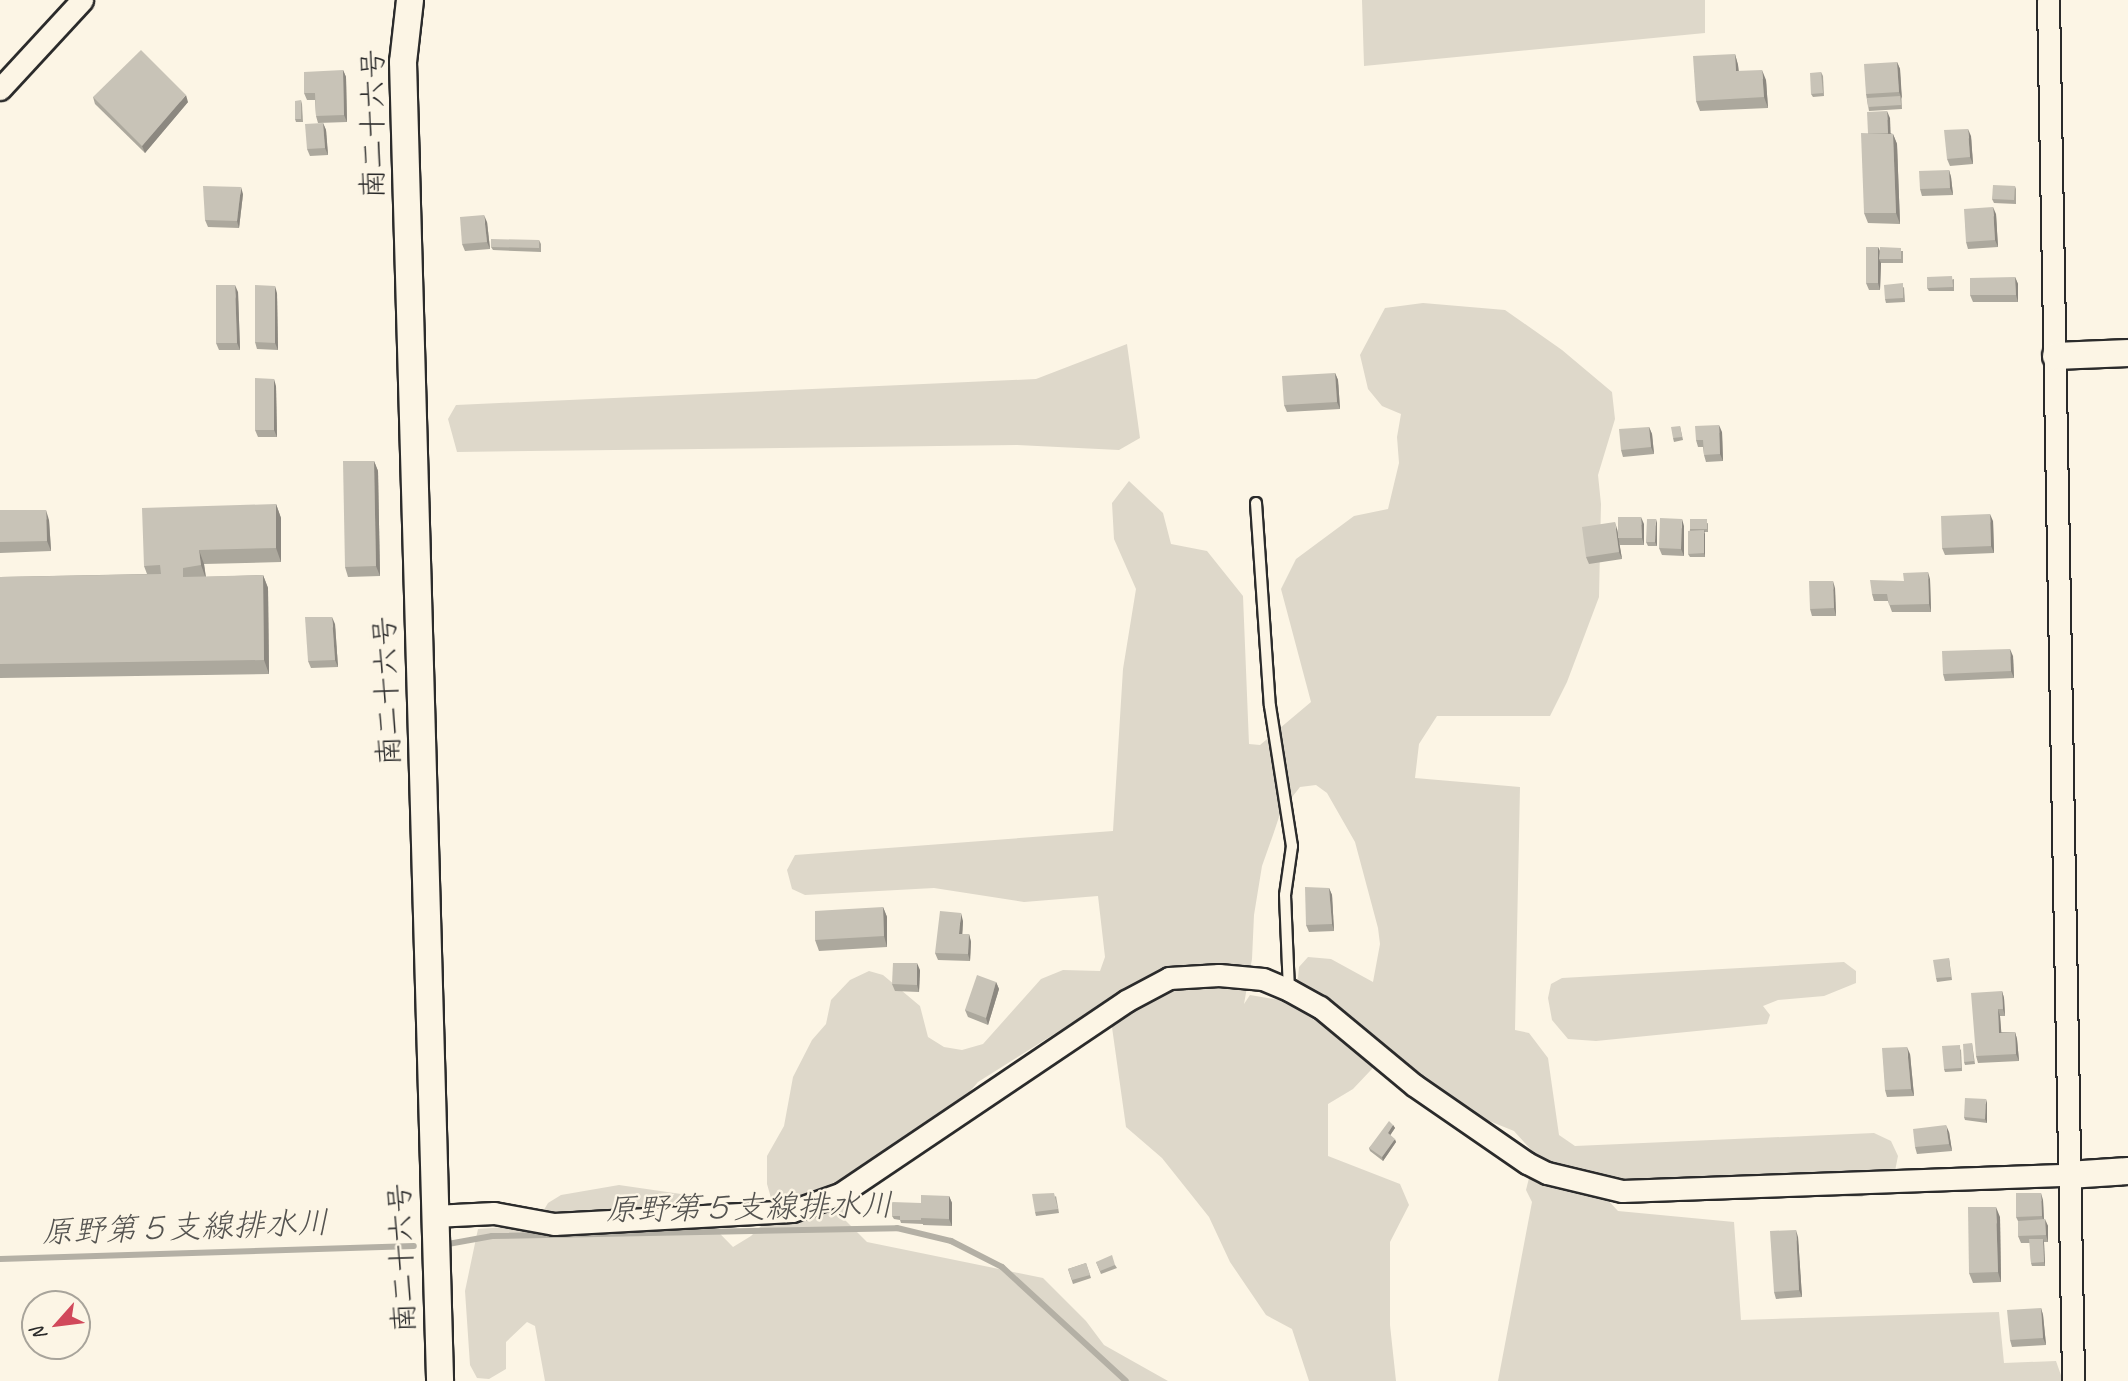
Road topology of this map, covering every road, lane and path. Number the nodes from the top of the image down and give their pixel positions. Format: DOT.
graph roads {
  1 [pos="82,0"];
  2 [pos="410,0"];
  3 [pos="2048,0"];
  4 [pos="0,89"];
  5 [pos="2128,353"];
  6 [pos="2056,356"];
  7 [pos="1256,503"];
  8 [pos="1289,989"];
  9 [pos="2128,1171"];
  10 [pos="2068,1175"];
  11 [pos="434,1216"];
  12 [pos="440,1381"];
  13 [pos="2073,1381"];
  1 -- 4 [label="street"];
  2 -- 11 [label="street, 南二十六号"];
  3 -- 6 [label="street"];
  5 -- 6 [label="street"];
  6 -- 10 [label="street"];
  7 -- 8 [label="lane"];
  8 -- 10 [label="street"];
  8 -- 11 [label="street"];
  9 -- 10 [label="street"];
  10 -- 13 [label="street"];
  11 -- 12 [label="street, 南二十六号"];
}
